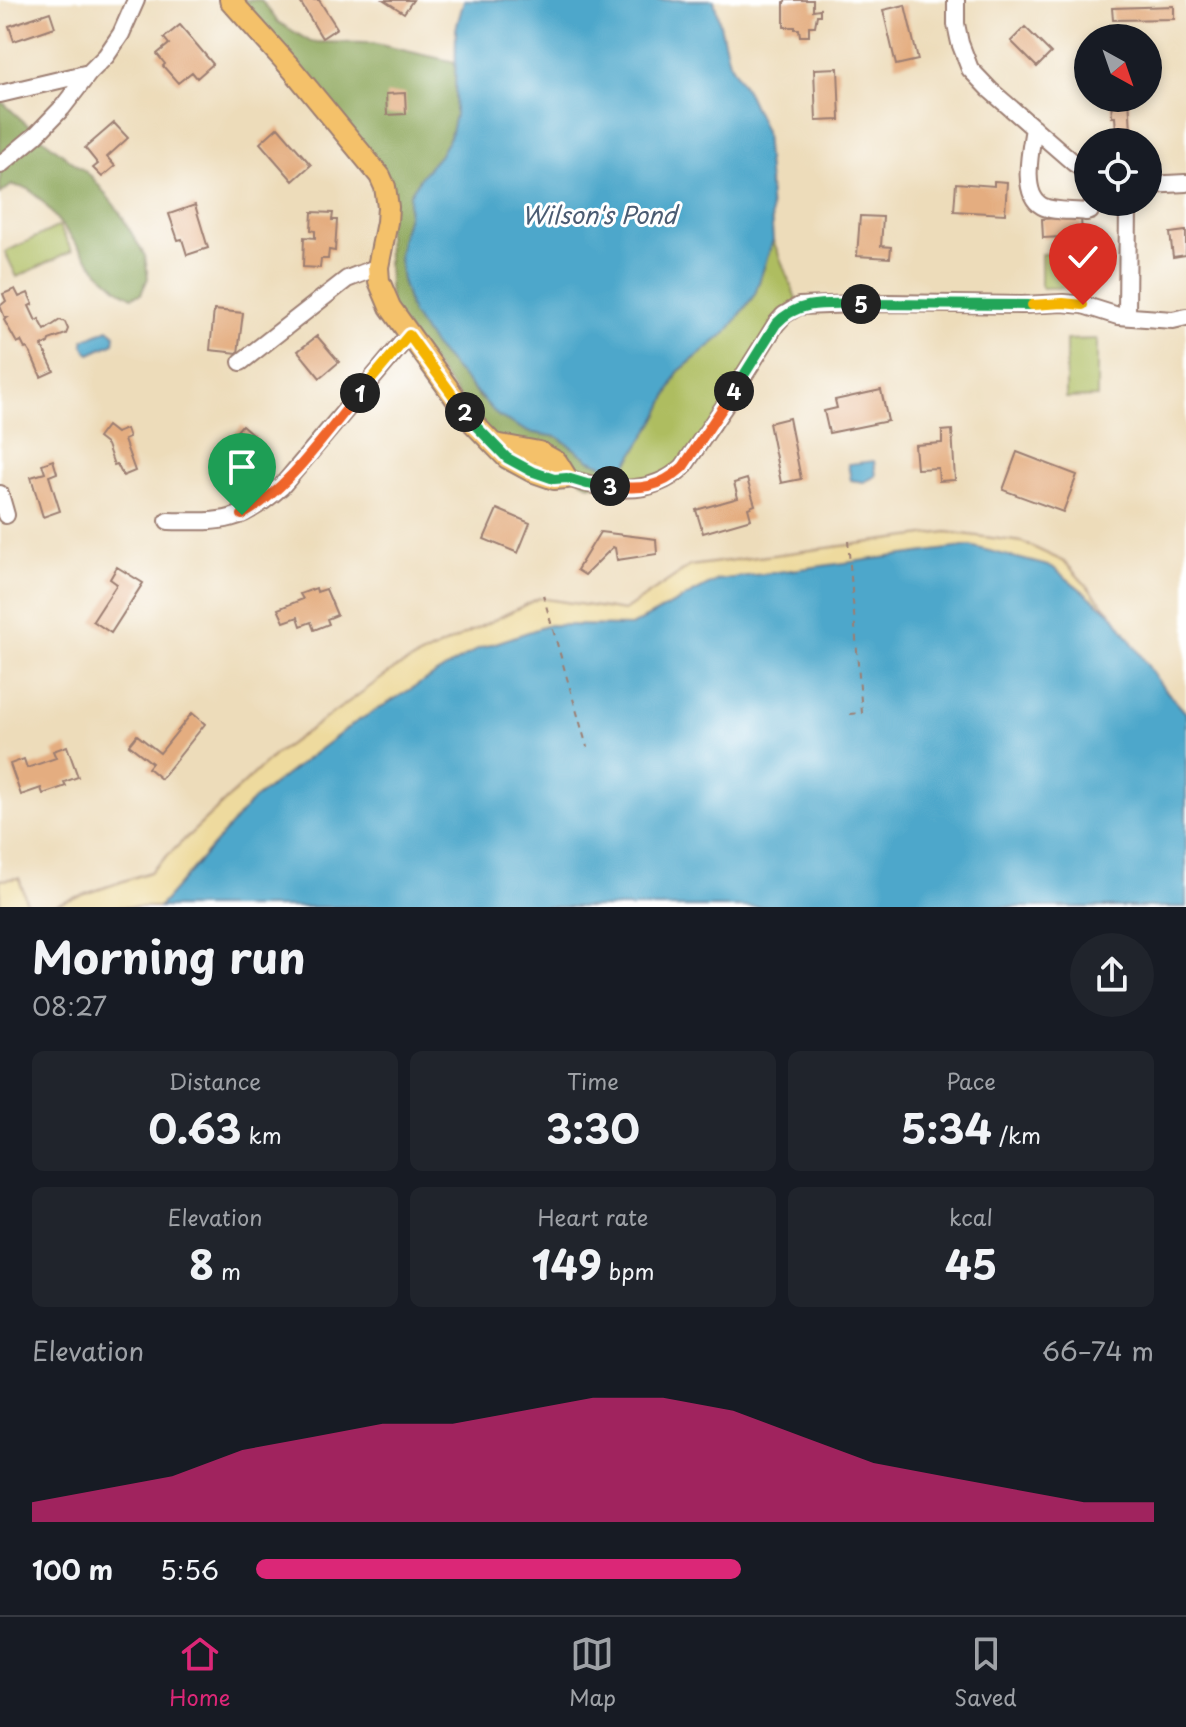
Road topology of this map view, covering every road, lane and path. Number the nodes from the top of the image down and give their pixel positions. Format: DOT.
graph roads {
  1 [pos="136,0"];
  2 [pos="230,0"];
  3 [pos="956,0"];
  4 [pos="89,73"];
  5 [pos="0,94"];
  6 [pos="1034,128"];
  7 [pos="1074,161"];
  8 [pos="0,165"];
  9 [pos="1186,183"];
  10 [pos="1162,184"];
  11 [pos="1074,211"];
  12 [pos="1128,216"];
  13 [pos="378,267"];
  14 [pos="1127,316"];
  15 [pos="1182,322"];
  16 [pos="409,335"];
  17 [pos="241,362"];
  18 [pos="567,478"];
  19 [pos="0,494"];
  20 [pos="6,515"];
  21 [pos="168,521"];
  22 [pos="848,540"];
  23 [pos="543,595"];
  24 [pos="850,714"];
  25 [pos="587,747"];
  1 -- 4 [label="street"];
  2 -- 13 [label="main road"];
  3 -- 6 [label="street"];
  4 -- 5 [label="street"];
  4 -- 8 [label="street"];
  6 -- 7 [label="street"];
  6 -- 11 [label="street"];
  9 -- 10 [label="street"];
  12 -- 14 [label="street"];
  13 -- 16 [label="main road"];
  13 -- 17 [label="street"];
  14 -- 15 [label="street"];
  14 -- 18 [label="street"];
  16 -- 18 [label="main road"];
  16 -- 21 [label="street"];
  19 -- 20 [label="street"];
  22 -- 24 [label="path"];
  23 -- 25 [label="path"];
}
